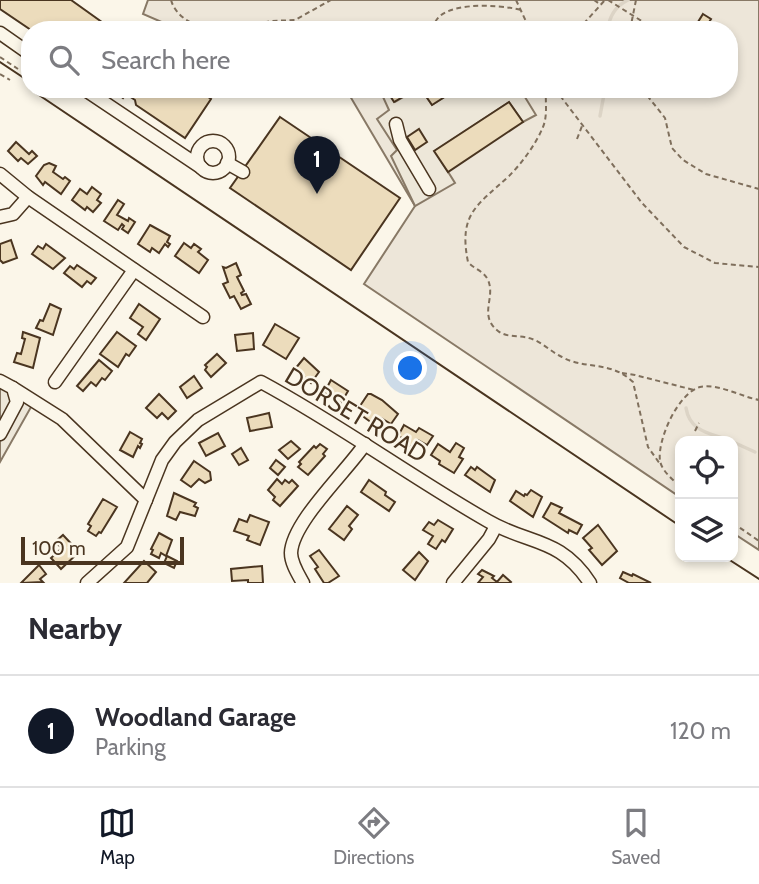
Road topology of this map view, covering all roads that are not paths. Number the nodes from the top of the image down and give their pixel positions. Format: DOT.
graph roads {
  1 [pos="0,33"];
  2 [pos="21,48"];
  3 [pos="97,98"];
  4 [pos="396,124"];
  5 [pos="227,163"];
  6 [pos="202,168"];
  7 [pos="243,173"];
  8 [pos="0,174"];
  9 [pos="429,189"];
  10 [pos="28,197"];
  11 [pos="0,217"];
  12 [pos="134,270"];
  13 [pos="203,317"];
  14 [pos="0,381"];
  15 [pos="55,383"];
  16 [pos="13,388"];
  17 [pos="0,434"];
  18 [pos="365,444"];
  19 [pos="146,500"];
  20 [pos="496,526"];
  21 [pos="95,580"];
  22 [pos="303,583"];
  23 [pos="453,583"];
  24 [pos="590,583"];
  1 -- 2 [label="street"];
  3 -- 6 [label="street"];
  4 -- 9 [label="street"];
  5 -- 6 [label="street"];
  5 -- 6 [label="street"];
  5 -- 7 [label="street"];
  8 -- 10 [label="street"];
  10 -- 11 [label="street"];
  10 -- 12 [label="street"];
  12 -- 13 [label="street"];
  12 -- 15 [label="street"];
  14 -- 16 [label="street"];
  16 -- 17 [label="street"];
  16 -- 19 [label="street"];
  18 -- 19 [label="street, DORSET ROAD"];
  18 -- 20 [label="street, DORSET ROAD"];
  18 -- 22 [label="street"];
  19 -- 21 [label="street, DORSET ROAD"];
  20 -- 23 [label="street"];
  20 -- 24 [label="street, DORSET ROAD"];
}
